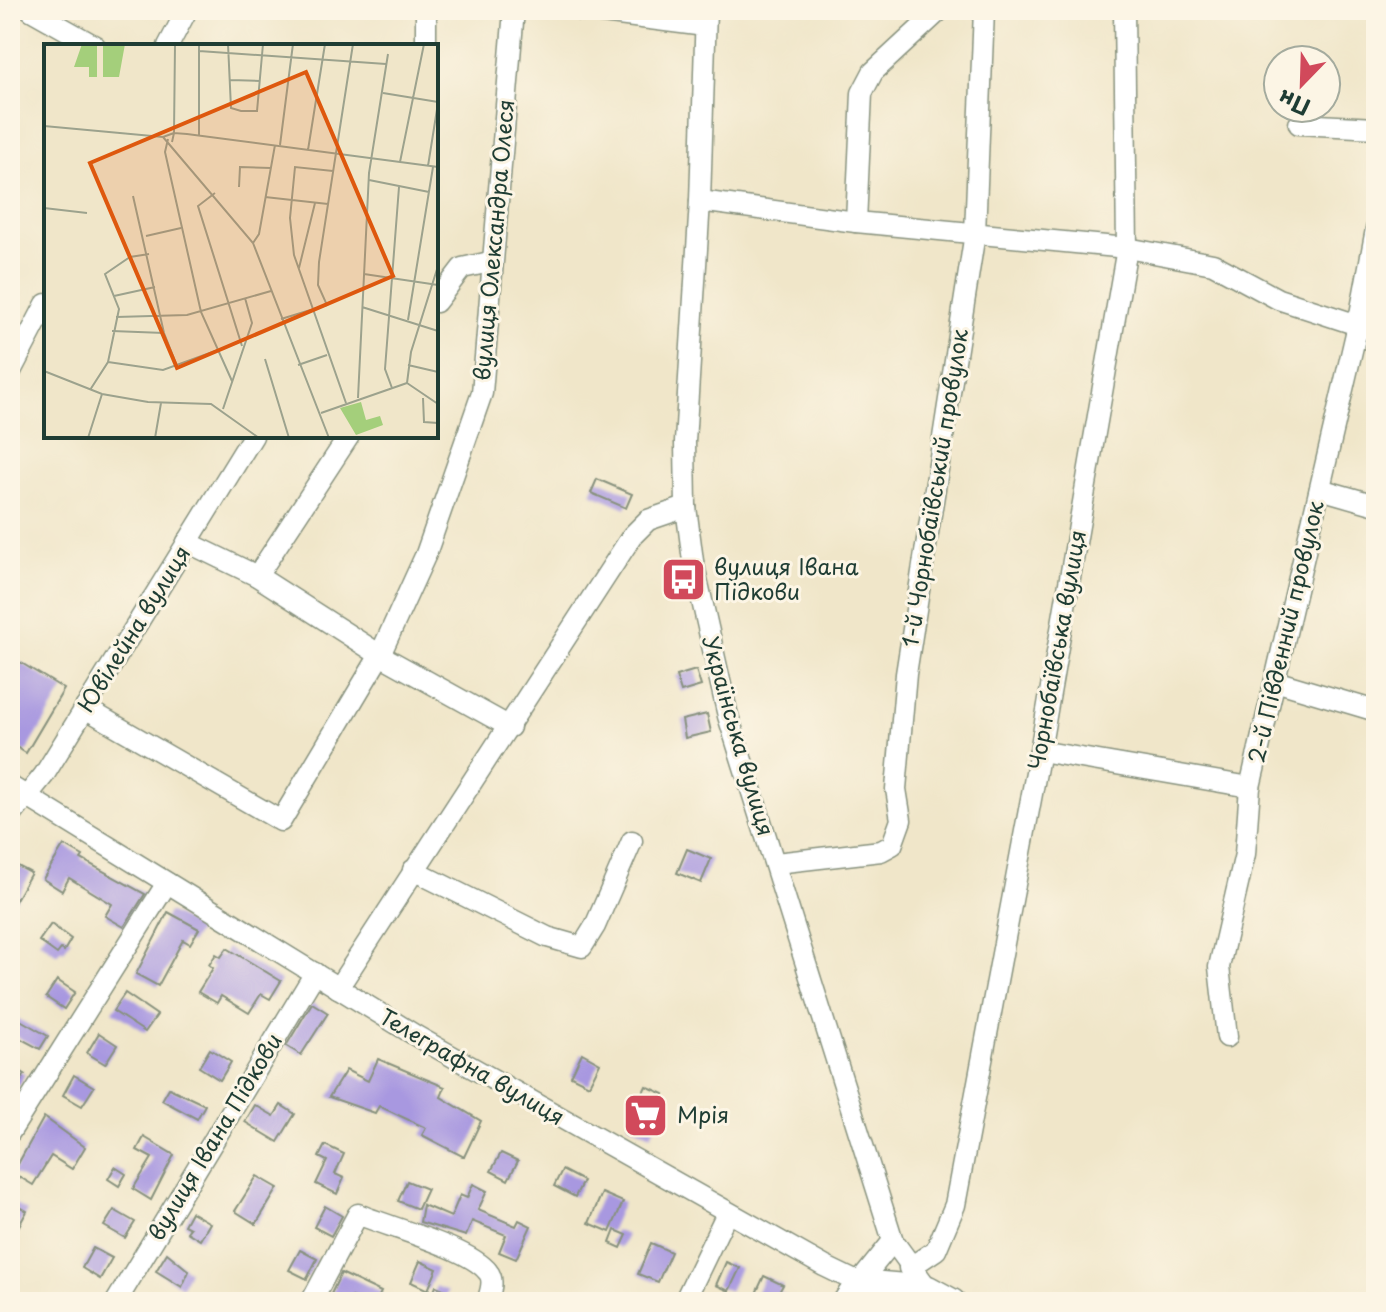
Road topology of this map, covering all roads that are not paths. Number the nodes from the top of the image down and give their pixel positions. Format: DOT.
graph roads {
  1 [pos="31,10"];
  2 [pos="187,10"];
  3 [pos="426,10"];
  4 [pos="514,10"];
  5 [pos="579,10"];
  6 [pos="940,10"];
  7 [pos="984,10"];
  8 [pos="1124,10"];
  9 [pos="706,18"];
  10 [pos="91,44"];
  11 [pos="169,44"];
  12 [pos="426,44"];
  13 [pos="1299,124"];
  14 [pos="1376,128"];
  15 [pos="700,201"];
  16 [pos="856,222"];
  17 [pos="1376,229"];
  18 [pos="975,233"];
  19 [pos="1127,248"];
  20 [pos="490,262"];
  21 [pos="438,299"];
  22 [pos="44,308"];
  23 [pos="1367,328"];
  24 [pos="10,373"];
  25 [pos="252,438"];
  26 [pos="348,438"];
  27 [pos="1320,489"];
  28 [pos="1376,505"];
  29 [pos="686,507"];
  30 [pos="187,542"];
  31 [pos="257,576"];
  32 [pos="380,655"];
  33 [pos="1275,681"];
  34 [pos="85,708"];
  35 [pos="1376,711"];
  36 [pos="510,727"];
  37 [pos="1040,751"];
  38 [pos="1250,787"];
  39 [pos="19,791"];
  40 [pos="10,817"];
  41 [pos="632,841"];
  42 [pos="776,863"];
  43 [pos="413,870"];
  44 [pos="167,883"];
  45 [pos="315,973"];
  46 [pos="338,988"];
  47 [pos="1227,1037"];
  48 [pos="10,1132"];
  49 [pos="727,1213"];
  50 [pos="893,1241"];
  51 [pos="909,1268"];
  52 [pos="928,1289"];
  53 [pos="852,1292"];
  54 [pos="116,1302"];
  55 [pos="311,1302"];
  56 [pos="487,1302"];
  57 [pos="684,1302"];
  58 [pos="952,1302"];
  1 -- 10 [label="street"];
  2 -- 11 [label="street"];
  3 -- 12 [label="street"];
  4 -- 20 [label="street, вулиця Олександра Олеся"];
  5 -- 9 [label="street"];
  6 -- 16 [label="street"];
  7 -- 18 [label="street, 1-й Чорнобаївський провулок"];
  8 -- 19 [label="street, Чорнобаївська вулиця"];
  9 -- 15 [label="street, Українська вулиця"];
  13 -- 14 [label="street"];
  15 -- 16 [label="street"];
  15 -- 29 [label="street, Українська вулиця"];
  16 -- 18 [label="street"];
  17 -- 23 [label="street, 2-й Південний провулок"];
  18 -- 19 [label="street"];
  18 -- 42 [label="street, 1-й Чорнобаївський провулок"];
  19 -- 23 [label="street"];
  19 -- 37 [label="street, Чорнобаївська вулиця"];
  20 -- 21 [label="street"];
  20 -- 32 [label="street, вулиця Олександра Олеся"];
  22 -- 24 [label="street"];
  23 -- 27 [label="street, 2-й Південний провулок"];
  25 -- 30 [label="street, Ювілейна вулиця"];
  26 -- 31 [label="street"];
  27 -- 28 [label="street"];
  27 -- 33 [label="street, 2-й Південний провулок"];
  29 -- 36 [label="street"];
  29 -- 42 [label="street, Українська вулиця"];
  30 -- 31 [label="street"];
  30 -- 34 [label="street, Ювілейна вулиця"];
  31 -- 32 [label="street"];
  32 -- 34 [label="street, вулиця Олександра Олеся"];
  32 -- 36 [label="street"];
  33 -- 35 [label="street"];
  33 -- 38 [label="street, 2-й Південний провулок"];
  34 -- 39 [label="street, Ювілейна вулиця"];
  36 -- 43 [label="street"];
  37 -- 38 [label="street"];
  37 -- 51 [label="street, Чорнобаївська вулиця"];
  38 -- 47 [label="street, 2-й Південний провулок"];
  39 -- 40 [label="street, Ювілейна вулиця"];
  39 -- 44 [label="street, Телеграфна вулиця"];
  41 -- 43 [label="street"];
  42 -- 50 [label="street, Українська вулиця"];
  43 -- 46 [label="street"];
  44 -- 45 [label="street, Телеграфна вулиця"];
  44 -- 48 [label="street"];
  45 -- 46 [label="street, Телеграфна вулиця"];
  45 -- 54 [label="street, вулиця Івана Підкови"];
  46 -- 49 [label="street, Телеграфна вулиця"];
  49 -- 53 [label="street, Телеграфна вулиця"];
  49 -- 57 [label="street"];
  50 -- 51 [label="street, Українська вулиця"];
  50 -- 53 [label="street"];
  51 -- 52 [label="street, Українська вулиця"];
  52 -- 53 [label="main road, Телеграфна вулиця"];
  52 -- 58 [label="main road, Телеграфна вулиця"];
  55 -- 56 [label="street"];
}
